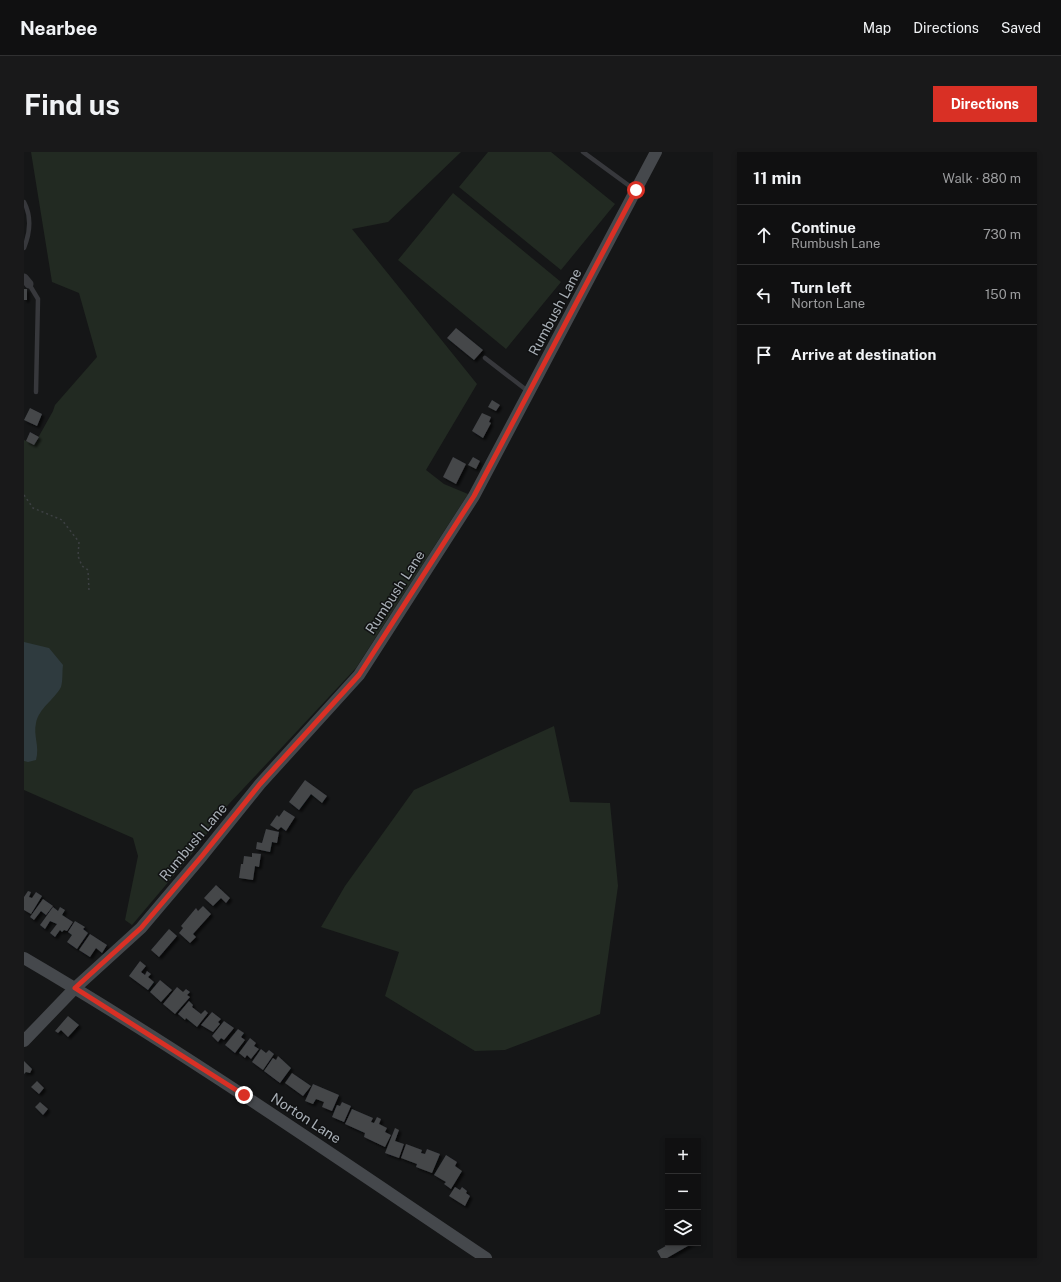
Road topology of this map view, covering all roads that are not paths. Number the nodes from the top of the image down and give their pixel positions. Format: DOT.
graph roads {
  1 [pos="583,152"];
  2 [pos="656,152"];
  3 [pos="636,190"];
  4 [pos="24,202"];
  5 [pos="24,248"];
  6 [pos="27,281"];
  7 [pos="485,358"];
  8 [pos="36,392"];
  9 [pos="529,392"];
  10 [pos="24,958"];
  11 [pos="75,988"];
  12 [pos="24,1041"];
  13 [pos="486,1258"];
  1 -- 3 [label="lane"];
  2 -- 3 [label="street, Rumbush Lane"];
  3 -- 9 [label="street, Rumbush Lane"];
  4 -- 5 [label="lane"];
  6 -- 8 [label="lane"];
  7 -- 9 [label="lane"];
  9 -- 11 [label="street, Rumbush Lane"];
  10 -- 11 [label="street, Norton Lane"];
  11 -- 12 [label="street, Rumbush Lane"];
  11 -- 13 [label="street, Norton Lane"];
}
